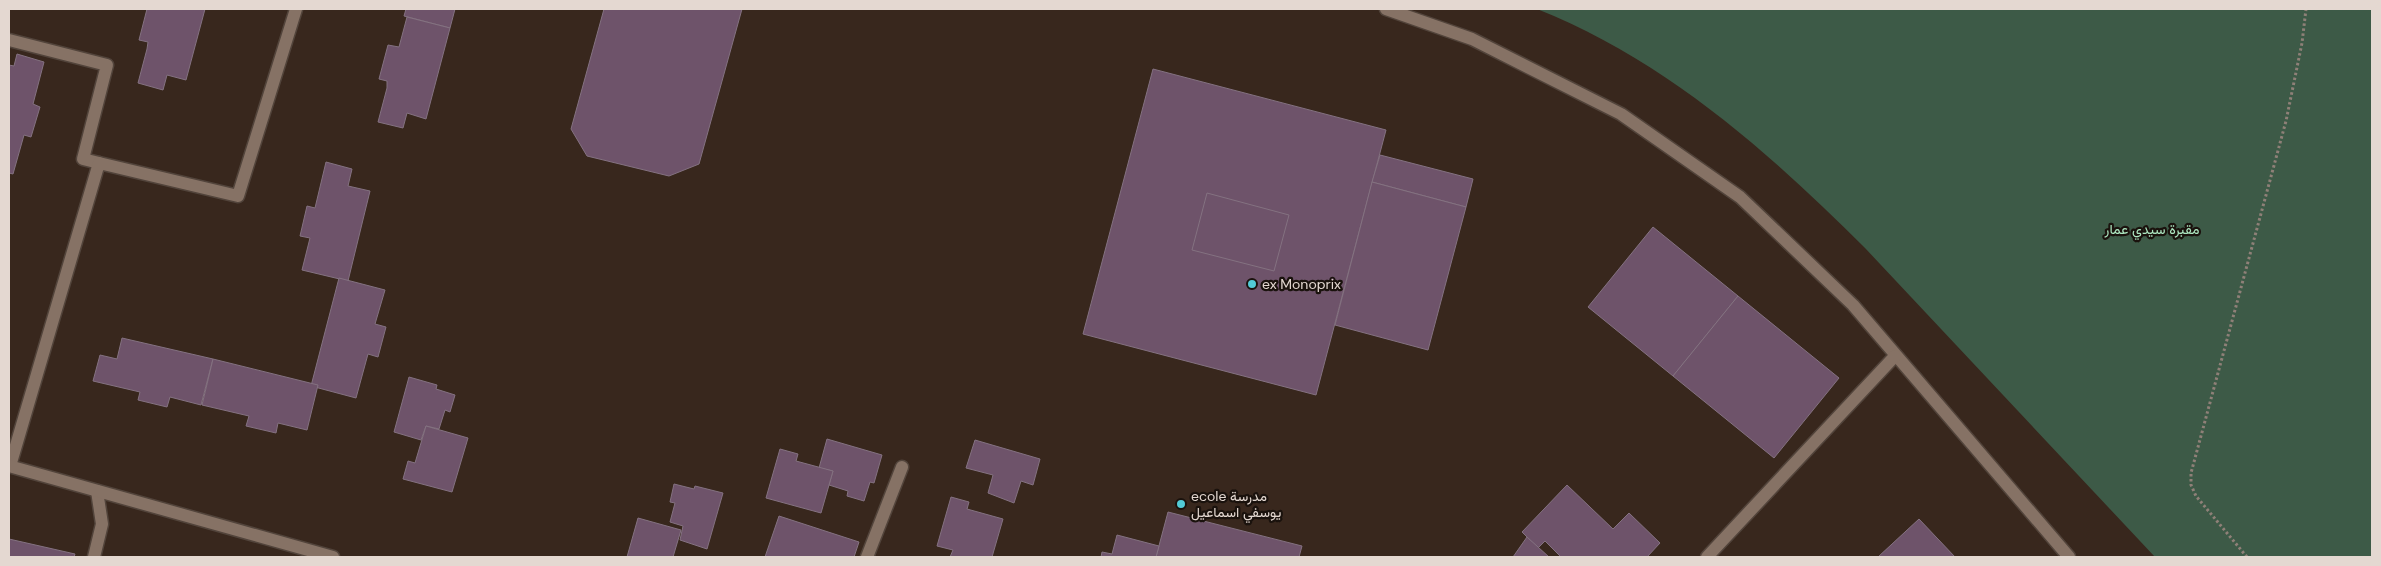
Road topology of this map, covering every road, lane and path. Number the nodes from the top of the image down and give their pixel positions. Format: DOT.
graph roads {
  1 [pos="296,9"];
  2 [pos="1386,9"];
  3 [pos="2306,9"];
  4 [pos="9,40"];
  5 [pos="98,163"];
  6 [pos="1895,356"];
  7 [pos="9,466"];
  8 [pos="902,467"];
  9 [pos="97,490"];
  10 [pos="94,557"];
  11 [pos="333,557"];
  12 [pos="867,557"];
  13 [pos="1707,557"];
  14 [pos="2069,557"];
  15 [pos="2247,557"];
  1 -- 5 [label="street"];
  2 -- 6 [label="street"];
  3 -- 15 [label="path"];
  4 -- 5 [label="street"];
  5 -- 7 [label="street"];
  6 -- 13 [label="street"];
  6 -- 14 [label="street"];
  7 -- 9 [label="street"];
  8 -- 12 [label="street"];
  9 -- 10 [label="street"];
  9 -- 11 [label="street"];
}
